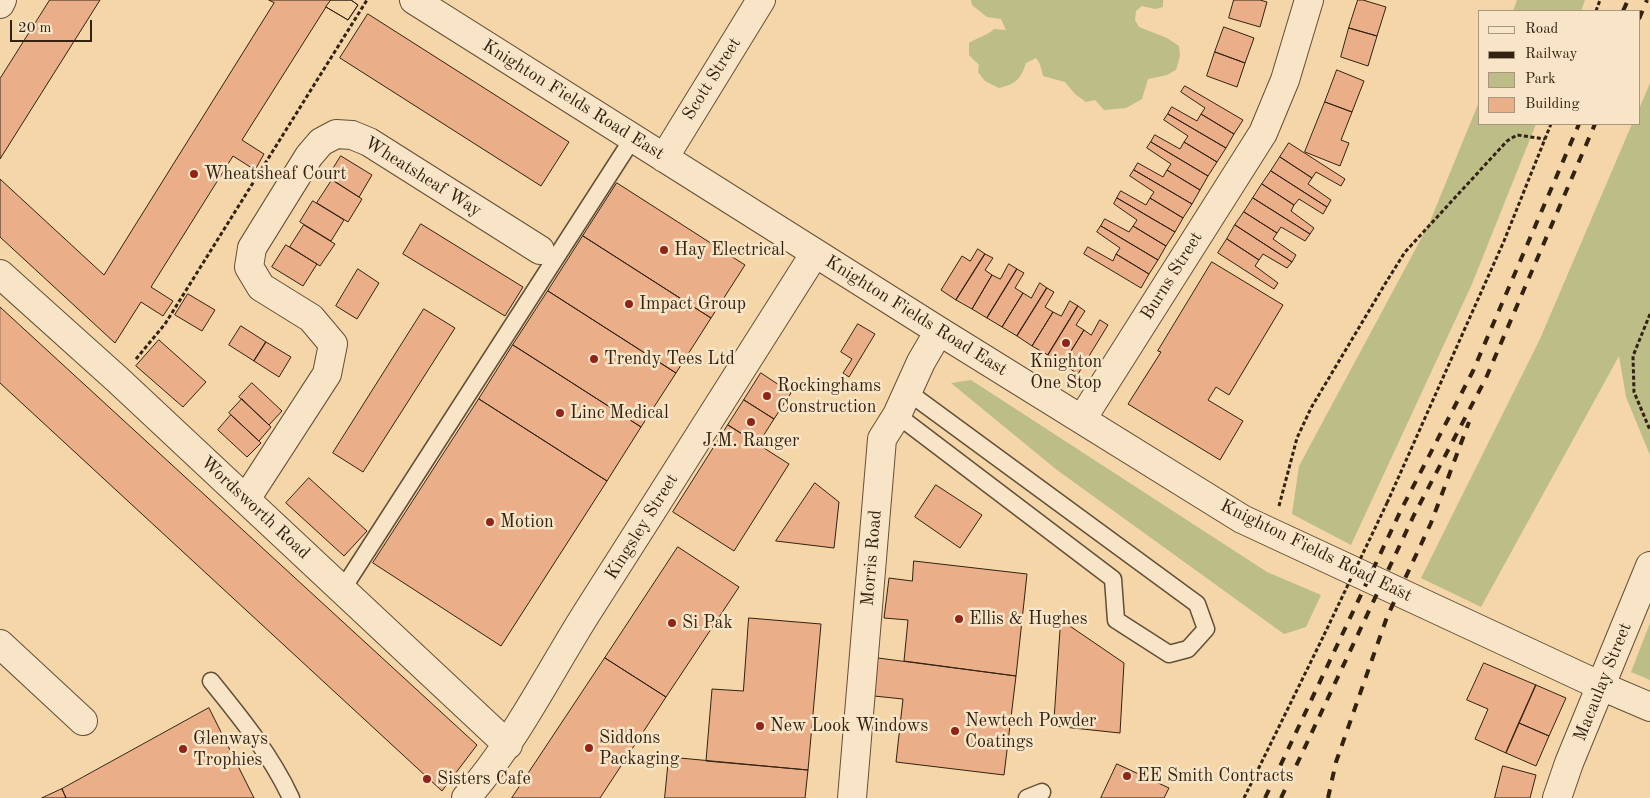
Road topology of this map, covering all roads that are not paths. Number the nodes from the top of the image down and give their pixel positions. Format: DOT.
graph roads {
  1 [pos="2,0"];
  2 [pos="414,0"];
  3 [pos="761,0"];
  4 [pos="1309,0"];
  5 [pos="0,4"];
  6 [pos="633,138"];
  7 [pos="664,158"];
  8 [pos="540,250"];
  9 [pos="815,253"];
  10 [pos="0,274"];
  11 [pos="939,331"];
  12 [pos="902,404"];
  13 [pos="1082,419"];
  14 [pos="246,499"];
  15 [pos="1650,566"];
  16 [pos="342,590"];
  17 [pos="0,644"];
  18 [pos="211,681"];
  19 [pos="1601,686"];
  20 [pos="1650,707"];
  21 [pos="83,721"];
  22 [pos="508,745"];
  23 [pos="1042,792"];
  24 [pos="291,798"];
  25 [pos="466,798"];
  26 [pos="852,798"];
  27 [pos="1027,798"];
  28 [pos="1558,798"];
  1 -- 5 [label="street"];
  2 -- 6 [label="street, Knighton Fields Road East"];
  3 -- 7 [label="street, Scott Street"];
  4 -- 13 [label="street, Burns Street"];
  6 -- 7 [label="street, Knighton Fields Road East"];
  6 -- 16 [label="lane"];
  7 -- 9 [label="street, Knighton Fields Road East"];
  8 -- 14 [label="street, Wheatsheaf Way"];
  9 -- 11 [label="street, Knighton Fields Road East"];
  9 -- 22 [label="street, Kingsley Street"];
  10 -- 14 [label="street, Wordsworth Road"];
  11 -- 12 [label="street, Morris Road"];
  11 -- 13 [label="street, Knighton Fields Road East"];
  12 -- 12 [label="lane"];
  12 -- 26 [label="street, Morris Road"];
  13 -- 19 [label="street, Knighton Fields Road East"];
  14 -- 16 [label="street, Wordsworth Road"];
  15 -- 19 [label="street, Macaulay Street"];
  16 -- 22 [label="street, Wordsworth Road"];
  17 -- 21 [label="street"];
  18 -- 24 [label="lane"];
  19 -- 20 [label="street, Knighton Fields Road East"];
  19 -- 28 [label="street, Macaulay Street"];
  22 -- 25 [label="street, Kingsley Street"];
  23 -- 27 [label="lane"];
}
